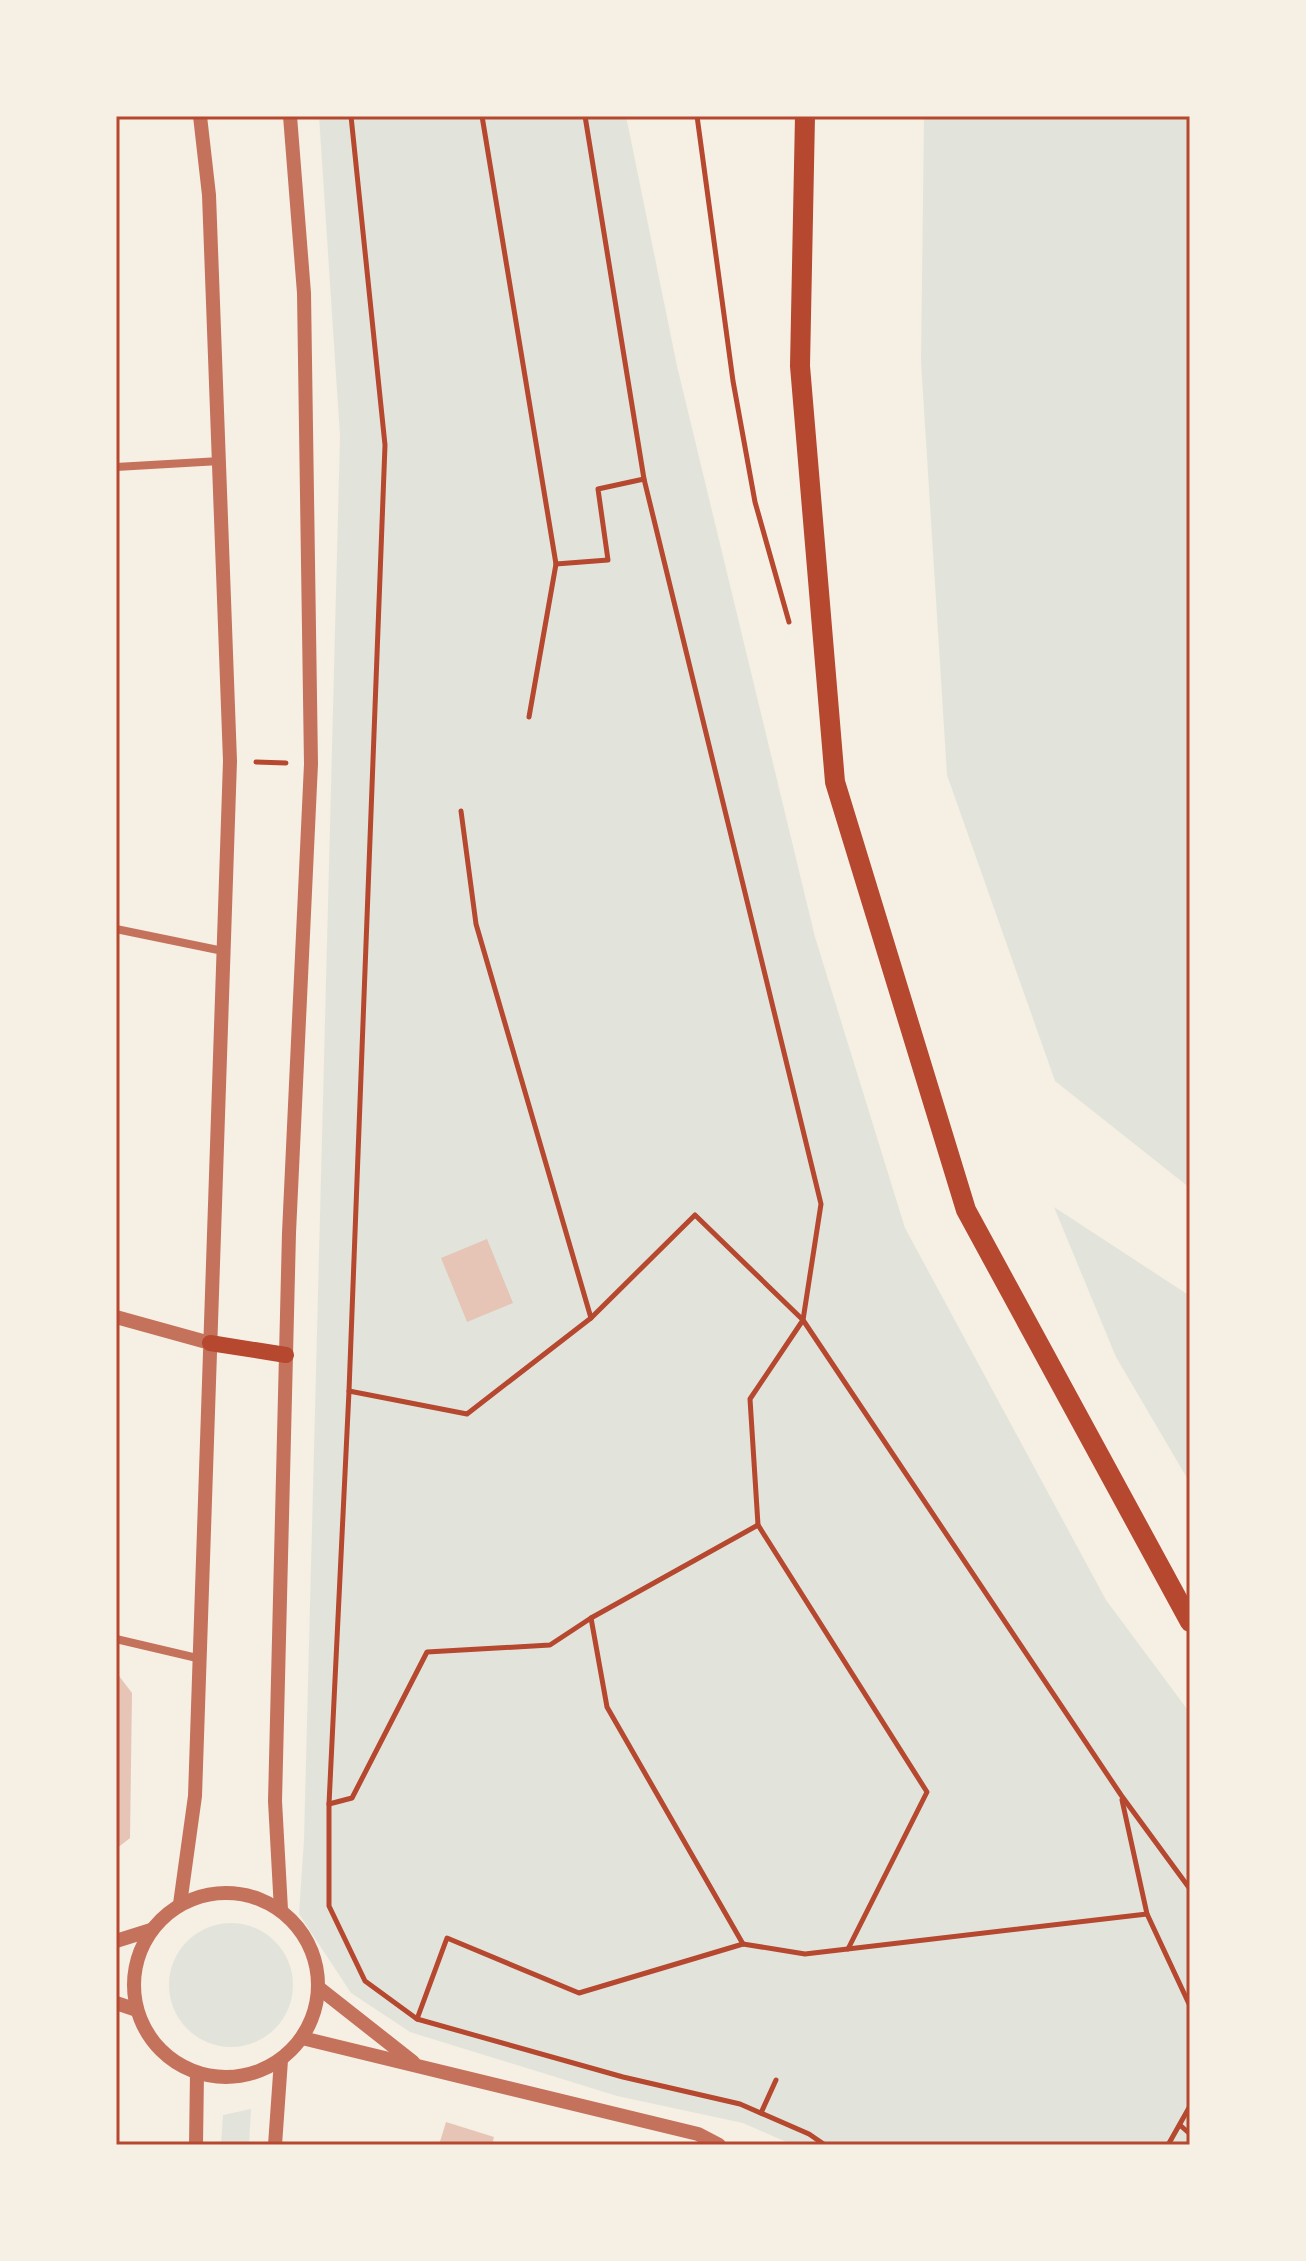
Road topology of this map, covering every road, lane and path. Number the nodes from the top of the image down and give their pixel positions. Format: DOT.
graph roads {
  1 [pos="200,116"];
  2 [pos="290,116"];
  3 [pos="351,116"];
  4 [pos="482,116"];
  5 [pos="585,116"];
  6 [pos="697,116"];
  7 [pos="805,116"];
  8 [pos="220,461"];
  9 [pos="116,467"];
  10 [pos="644,479"];
  11 [pos="556,564"];
  12 [pos="793,634"];
  13 [pos="529,717"];
  14 [pos="230,761"];
  15 [pos="311,764"];
  16 [pos="461,811"];
  17 [pos="116,929"];
  18 [pos="223,951"];
  19 [pos="116,1317"];
  20 [pos="591,1318"];
  21 [pos="803,1320"];
  22 [pos="210,1343"];
  23 [pos="286,1355"];
  24 [pos="349,1391"];
  25 [pos="758,1525"];
  26 [pos="591,1618"];
  27 [pos="1190,1622"];
  28 [pos="116,1639"];
  29 [pos="197,1658"];
  30 [pos="1121,1795"];
  31 [pos="329,1804"];
  32 [pos="1190,1889"];
  33 [pos="180,1904"];
  34 [pos="281,1910"];
  35 [pos="1147,1914"];
  36 [pos="151,1930"];
  37 [pos="116,1941"];
  38 [pos="743,1944"];
  39 [pos="848,1949"];
  40 [pos="319,1988"];
  41 [pos="116,2003"];
  42 [pos="1190,2006"];
  43 [pos="137,2010"];
  44 [pos="417,2019"];
  45 [pos="302,2038"];
  46 [pos="281,2060"];
  47 [pos="419,2067"];
  48 [pos="197,2073"];
  49 [pos="776,2080"];
  50 [pos="1190,2106"];
  51 [pos="761,2113"];
  52 [pos="1181,2126"];
  53 [pos="1190,2134"];
  54 [pos="196,2145"];
  55 [pos="275,2145"];
  56 [pos="719,2145"];
  57 [pos="825,2145"];
  58 [pos="1168,2145"];
  1 -- 8 [label="street"];
  2 -- 15 [label="street"];
  3 -- 24 [label="path"];
  4 -- 11 [label="path"];
  5 -- 10 [label="path"];
  6 -- 12 [label="path"];
  7 -- 27 [label="main road"];
  8 -- 9 [label="street"];
  8 -- 14 [label="street"];
  10 -- 11 [label="path"];
  10 -- 21 [label="path"];
  11 -- 13 [label="path"];
  14 -- 15 [label="path"];
  14 -- 18 [label="street"];
  15 -- 23 [label="street"];
  16 -- 20 [label="path"];
  17 -- 18 [label="street"];
  18 -- 22 [label="street"];
  19 -- 22 [label="street"];
  20 -- 21 [label="path"];
  20 -- 24 [label="path"];
  21 -- 25 [label="path"];
  21 -- 30 [label="path"];
  22 -- 23 [label="main road"];
  22 -- 29 [label="street"];
  23 -- 34 [label="street"];
  24 -- 31 [label="path"];
  25 -- 26 [label="path"];
  25 -- 39 [label="path"];
  26 -- 31 [label="path"];
  26 -- 38 [label="path"];
  28 -- 29 [label="street"];
  29 -- 33 [label="street"];
  30 -- 32 [label="path"];
  30 -- 35 [label="path"];
  31 -- 44 [label="path"];
  33 -- 34 [label="street"];
  33 -- 36 [label="street"];
  34 -- 40 [label="street"];
  35 -- 39 [label="path"];
  35 -- 42 [label="path"];
  36 -- 37 [label="street"];
  36 -- 43 [label="street"];
  38 -- 39 [label="path"];
  38 -- 44 [label="path"];
  40 -- 45 [label="street"];
  40 -- 47 [label="street"];
  41 -- 43 [label="street"];
  43 -- 48 [label="street"];
  44 -- 51 [label="path"];
  45 -- 46 [label="street"];
  45 -- 47 [label="street"];
  46 -- 48 [label="street"];
  46 -- 55 [label="street"];
  47 -- 56 [label="street"];
  48 -- 54 [label="street"];
  49 -- 51 [label="path"];
  50 -- 52 [label="path"];
  51 -- 57 [label="path"];
  52 -- 53 [label="path"];
  52 -- 58 [label="path"];
}
